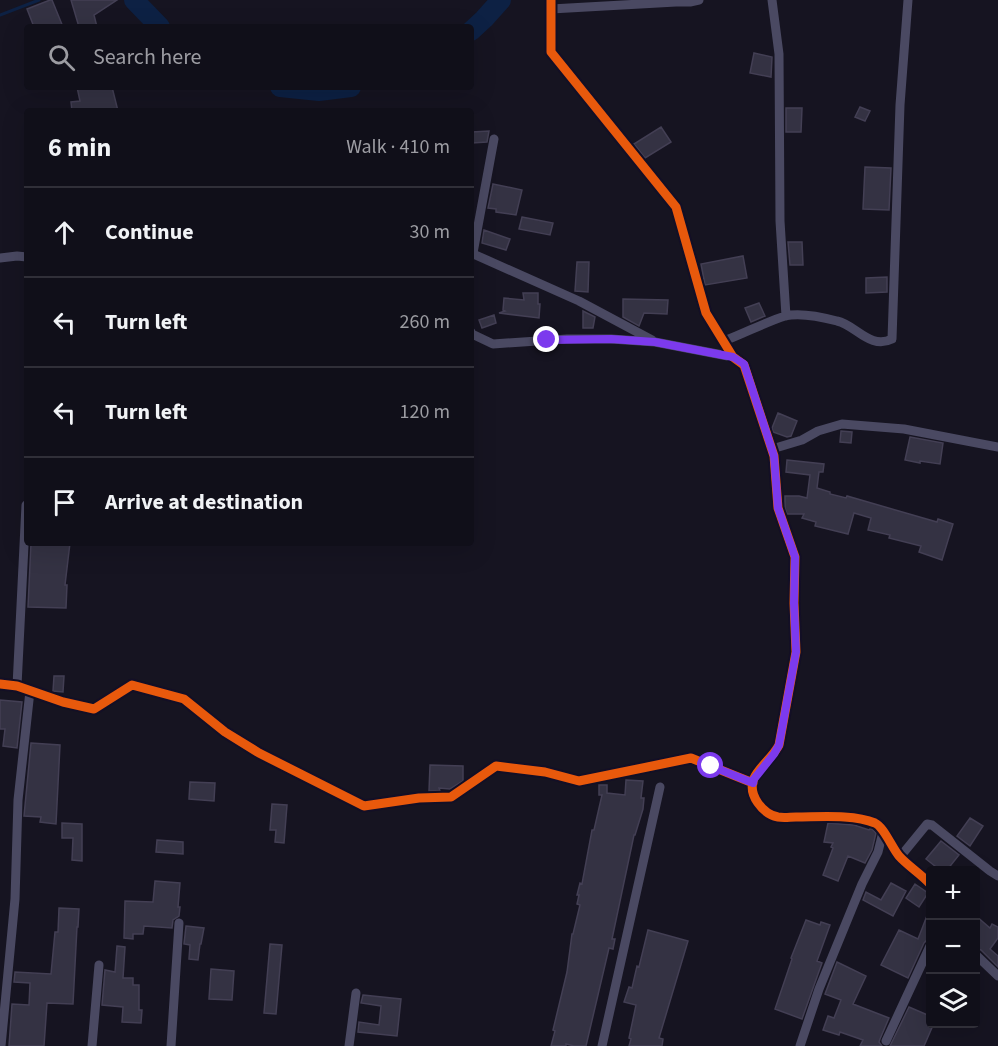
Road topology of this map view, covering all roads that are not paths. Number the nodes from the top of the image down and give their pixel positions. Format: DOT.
graph roads {
  1 [pos="699,0"];
  2 [pos="772,0"];
  3 [pos="908,0"];
  4 [pos="551,4"];
  5 [pos="494,139"];
  6 [pos="474,243"];
  7 [pos="474,254"];
  8 [pos="24,257"];
  9 [pos="0,258"];
  10 [pos="786,316"];
  11 [pos="474,335"];
  12 [pos="724,341"];
  13 [pos="655,342"];
  14 [pos="733,357"];
  15 [pos="998,447"];
  16 [pos="772,449"];
  17 [pos="24,545"];
  18 [pos="0,684"];
  19 [pos="17,686"];
  20 [pos="30,691"];
  21 [pos="753,783"];
  22 [pos="660,787"];
  23 [pos="883,832"];
  24 [pos="900,857"];
  25 [pos="998,876"];
  26 [pos="926,880"];
  27 [pos="179,923"];
  28 [pos="926,955"];
  29 [pos="980,960"];
  30 [pos="99,965"];
  31 [pos="998,976"];
  32 [pos="356,993"];
  33 [pos="886,1041"];
  34 [pos="1,1046"];
  35 [pos="92,1046"];
  36 [pos="171,1046"];
  37 [pos="349,1046"];
  38 [pos="602,1046"];
  39 [pos="800,1046"];
  1 -- 4 [label="street"];
  2 -- 10 [label="street"];
  3 -- 10 [label="street"];
  4 -- 12 [label="street"];
  5 -- 6 [label="street"];
  7 -- 13 [label="street"];
  8 -- 9 [label="street"];
  10 -- 12 [label="street"];
  11 -- 13 [label="street"];
  12 -- 14 [label="street"];
  13 -- 14 [label="street"];
  14 -- 16 [label="street"];
  15 -- 16 [label="street"];
  16 -- 21 [label="street"];
  17 -- 19 [label="street"];
  18 -- 19 [label="street"];
  19 -- 20 [label="street"];
  20 -- 21 [label="street"];
  20 -- 34 [label="street"];
  21 -- 23 [label="street"];
  22 -- 38 [label="street"];
  23 -- 24 [label="street"];
  23 -- 39 [label="street"];
  24 -- 25 [label="street"];
  24 -- 26 [label="street"];
  27 -- 36 [label="street"];
  28 -- 33 [label="street"];
  29 -- 31 [label="street"];
  30 -- 35 [label="street"];
  32 -- 37 [label="street"];
}
